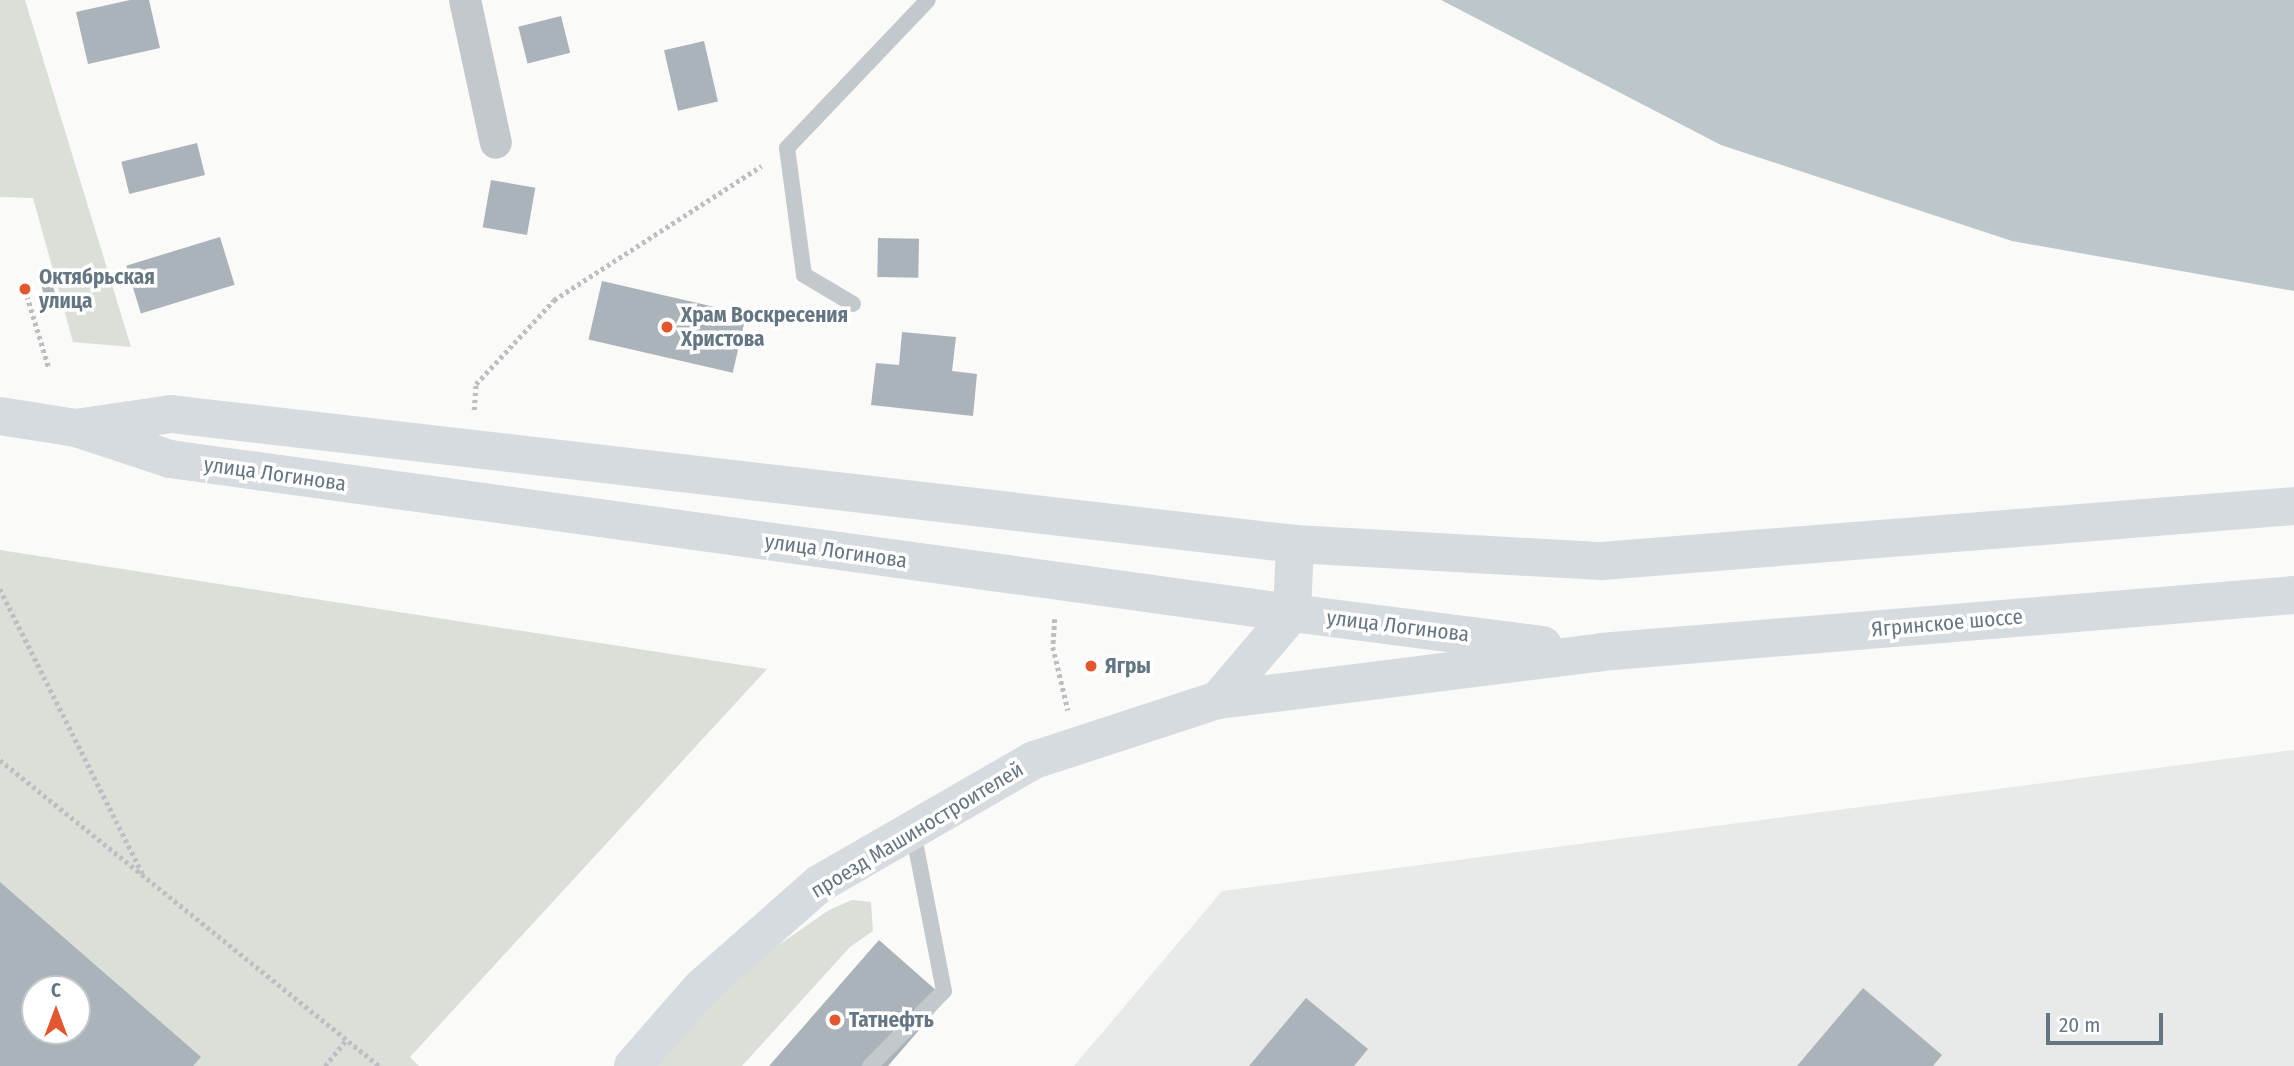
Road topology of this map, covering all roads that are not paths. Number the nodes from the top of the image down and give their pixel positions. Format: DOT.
graph roads {
  1 [pos="465,0"];
  2 [pos="928,0"];
  3 [pos="496,143"];
  4 [pos="853,304"];
  5 [pos="3,409"];
  6 [pos="76,428"];
  7 [pos="2294,506"];
  8 [pos="1295,544"];
  9 [pos="2294,595"];
  10 [pos="1292,613"];
  11 [pos="1601,652"];
  12 [pos="1218,700"];
  13 [pos="912,829"];
  14 [pos="633,1066"];
  15 [pos="870,1066"];
  1 -- 3 [label="street"];
  2 -- 4 [label="lane"];
  5 -- 6 [label="main road, улица Логинова"];
  6 -- 8 [label="main road, улица Логинова"];
  6 -- 10 [label="main road, улица Логинова"];
  7 -- 8 [label="main road, улица Логинова"];
  8 -- 10 [label="main road"];
  9 -- 11 [label="main road, Ягринское шоссе"];
  10 -- 11 [label="main road, улица Логинова"];
  10 -- 12 [label="main road"];
  11 -- 12 [label="main road, проезд Машиностроителей"];
  12 -- 13 [label="main road, проезд Машиностроителей"];
  13 -- 14 [label="main road, проезд Машиностроителей"];
  13 -- 15 [label="lane"];
}
